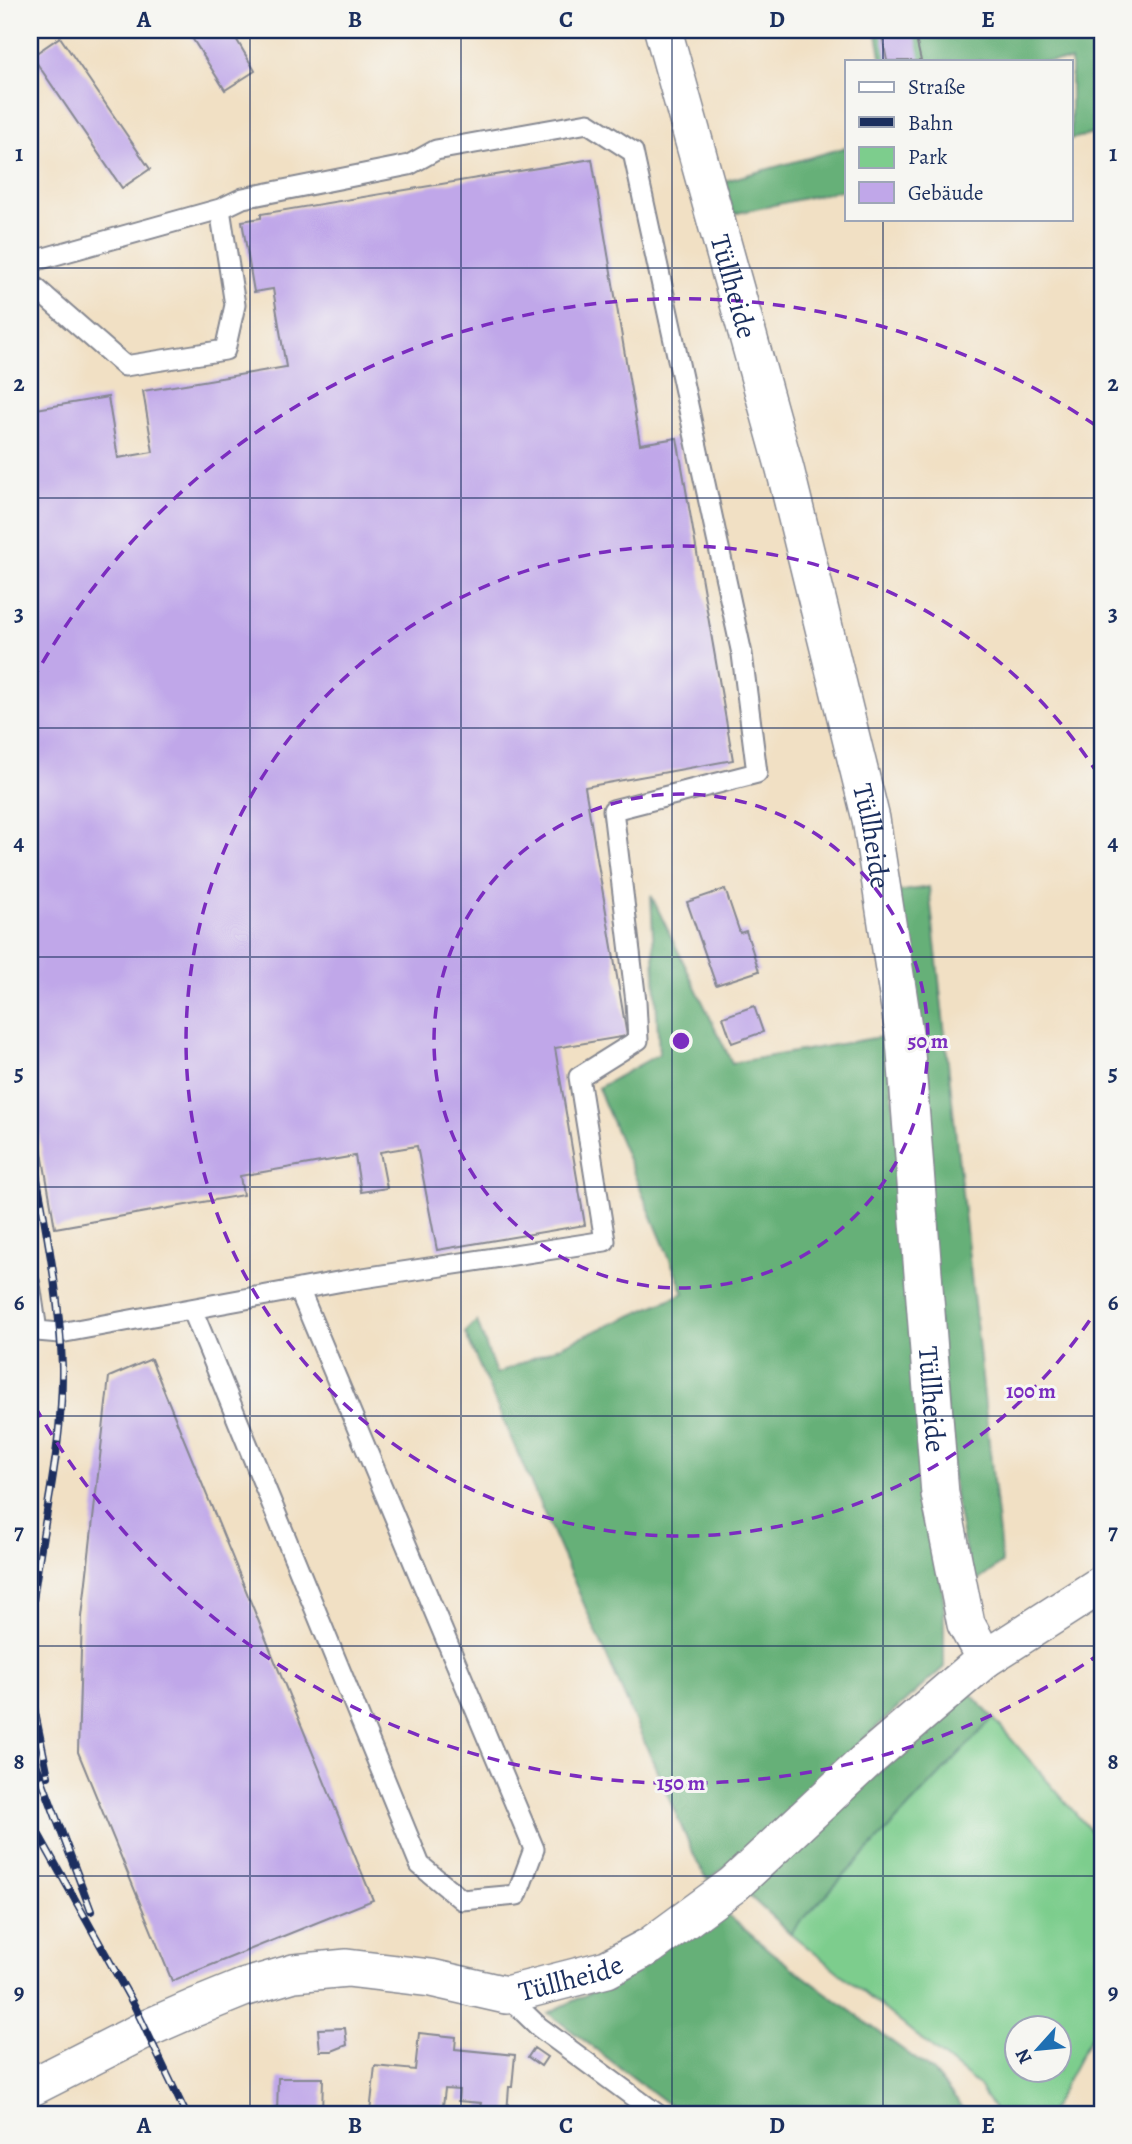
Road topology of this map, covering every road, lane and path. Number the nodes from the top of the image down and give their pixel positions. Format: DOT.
graph roads {
  1 [pos="663,30"];
  2 [pos="220,209"];
  3 [pos="30,262"];
  4 [pos="30,282"];
  5 [pos="30,1284"];
  6 [pos="299,1290"];
  7 [pos="192,1309"];
  8 [pos="1102,1584"];
  9 [pos="985,1659"];
  10 [pos="506,1995"];
  11 [pos="30,2088"];
  12 [pos="657,2114"];
  1 -- 9 [label="street, Tüllheide"];
  2 -- 3 [label="lane"];
  2 -- 4 [label="lane"];
  2 -- 6 [label="lane"];
  5 -- 7 [label="lane"];
  6 -- 7 [label="lane"];
  6 -- 7 [label="lane"];
  8 -- 9 [label="street, Tüllheide"];
  9 -- 10 [label="street, Tüllheide"];
  10 -- 11 [label="street, Tüllheide"];
  10 -- 12 [label="lane"];
}
